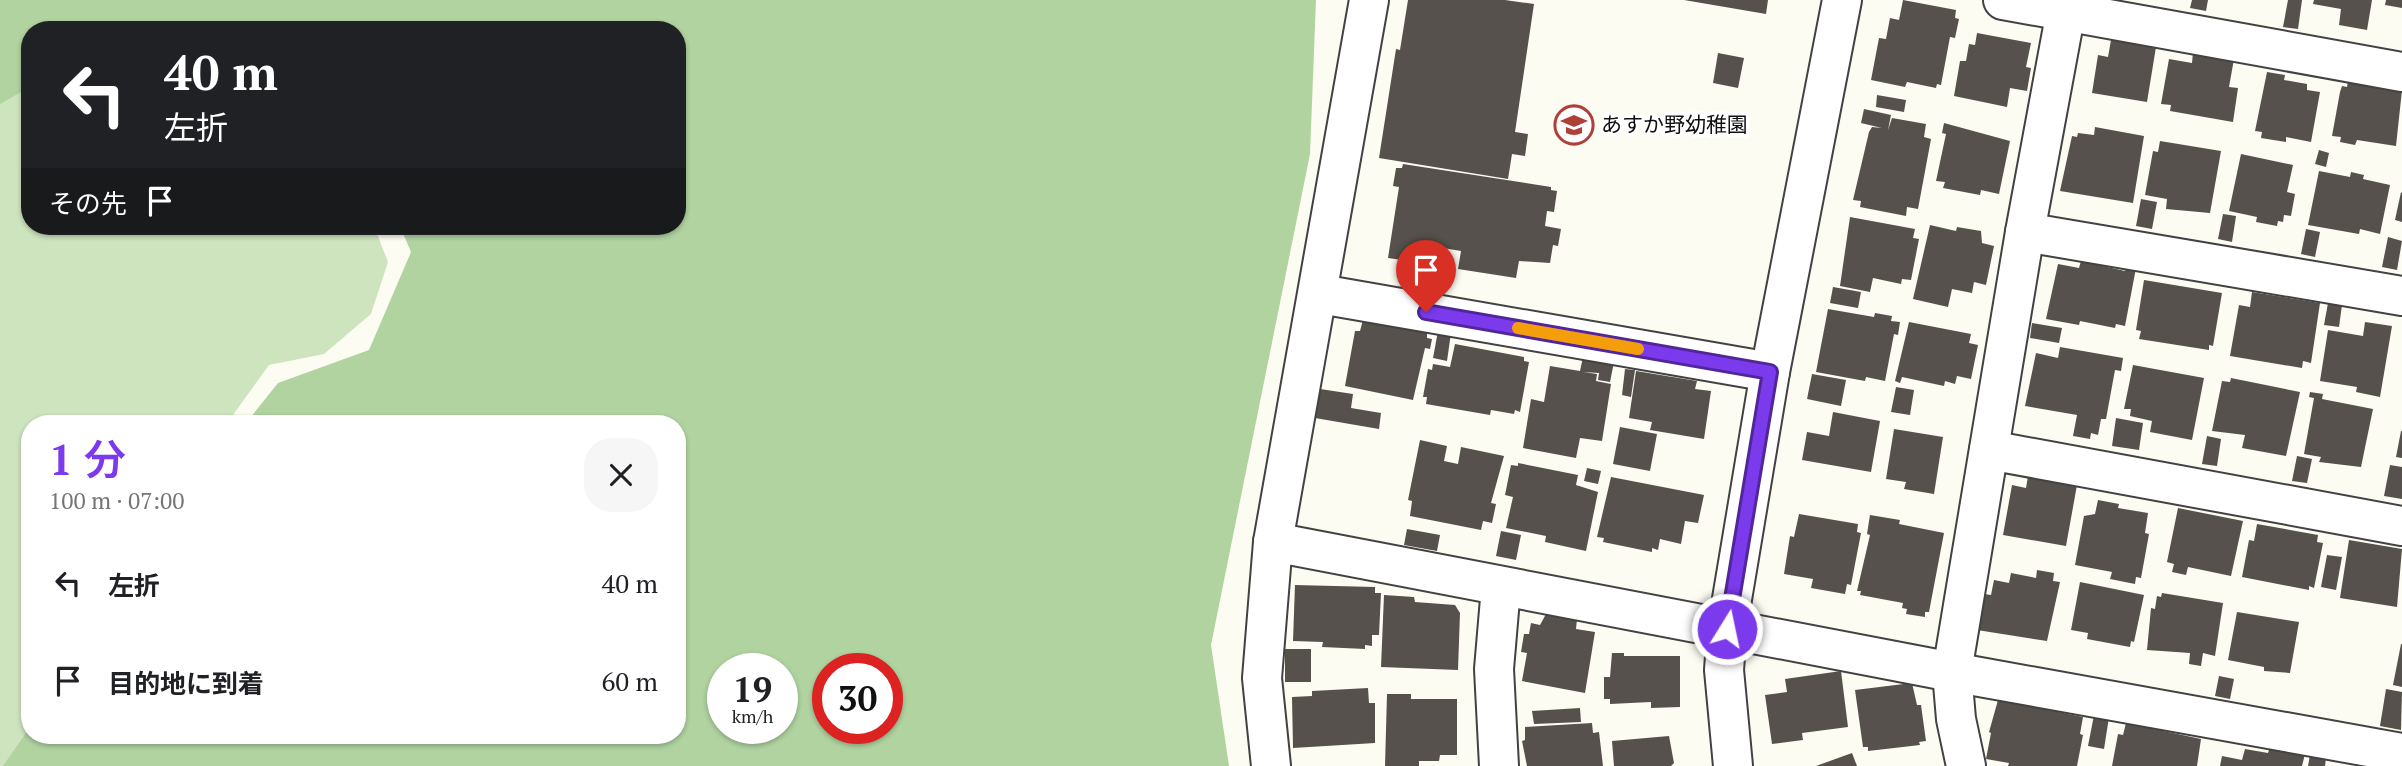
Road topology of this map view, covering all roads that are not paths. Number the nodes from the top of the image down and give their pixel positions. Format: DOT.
graph roads {
  1 [pos="1369,0"];
  2 [pos="1842,0"];
  3 [pos="2003,0"];
  4 [pos="2067,7"];
  5 [pos="2402,72"];
  6 [pos="2025,232"];
  7 [pos="1320,294"];
  8 [pos="2402,296"];
  9 [pos="1770,372"];
  10 [pos="1989,450"];
  11 [pos="2402,526"];
  12 [pos="1273,542"];
  13 [pos="1501,587"];
  14 [pos="1727,629"];
  15 [pos="1952,672"];
  16 [pos="2402,753"];
  17 [pos="1270,766"];
  18 [pos="1499,766"];
  19 [pos="1733,766"];
  20 [pos="1966,766"];
  1 -- 7 [label="street"];
  2 -- 9 [label="street"];
  3 -- 4 [label="street"];
  4 -- 5 [label="street"];
  4 -- 6 [label="street"];
  6 -- 8 [label="street"];
  6 -- 10 [label="street"];
  7 -- 9 [label="street"];
  7 -- 12 [label="street"];
  9 -- 14 [label="street"];
  10 -- 11 [label="street"];
  10 -- 15 [label="street"];
  12 -- 13 [label="street"];
  12 -- 17 [label="street"];
  13 -- 14 [label="street"];
  13 -- 18 [label="street"];
  14 -- 15 [label="street"];
  14 -- 19 [label="street"];
  15 -- 16 [label="street"];
  15 -- 20 [label="street"];
}
